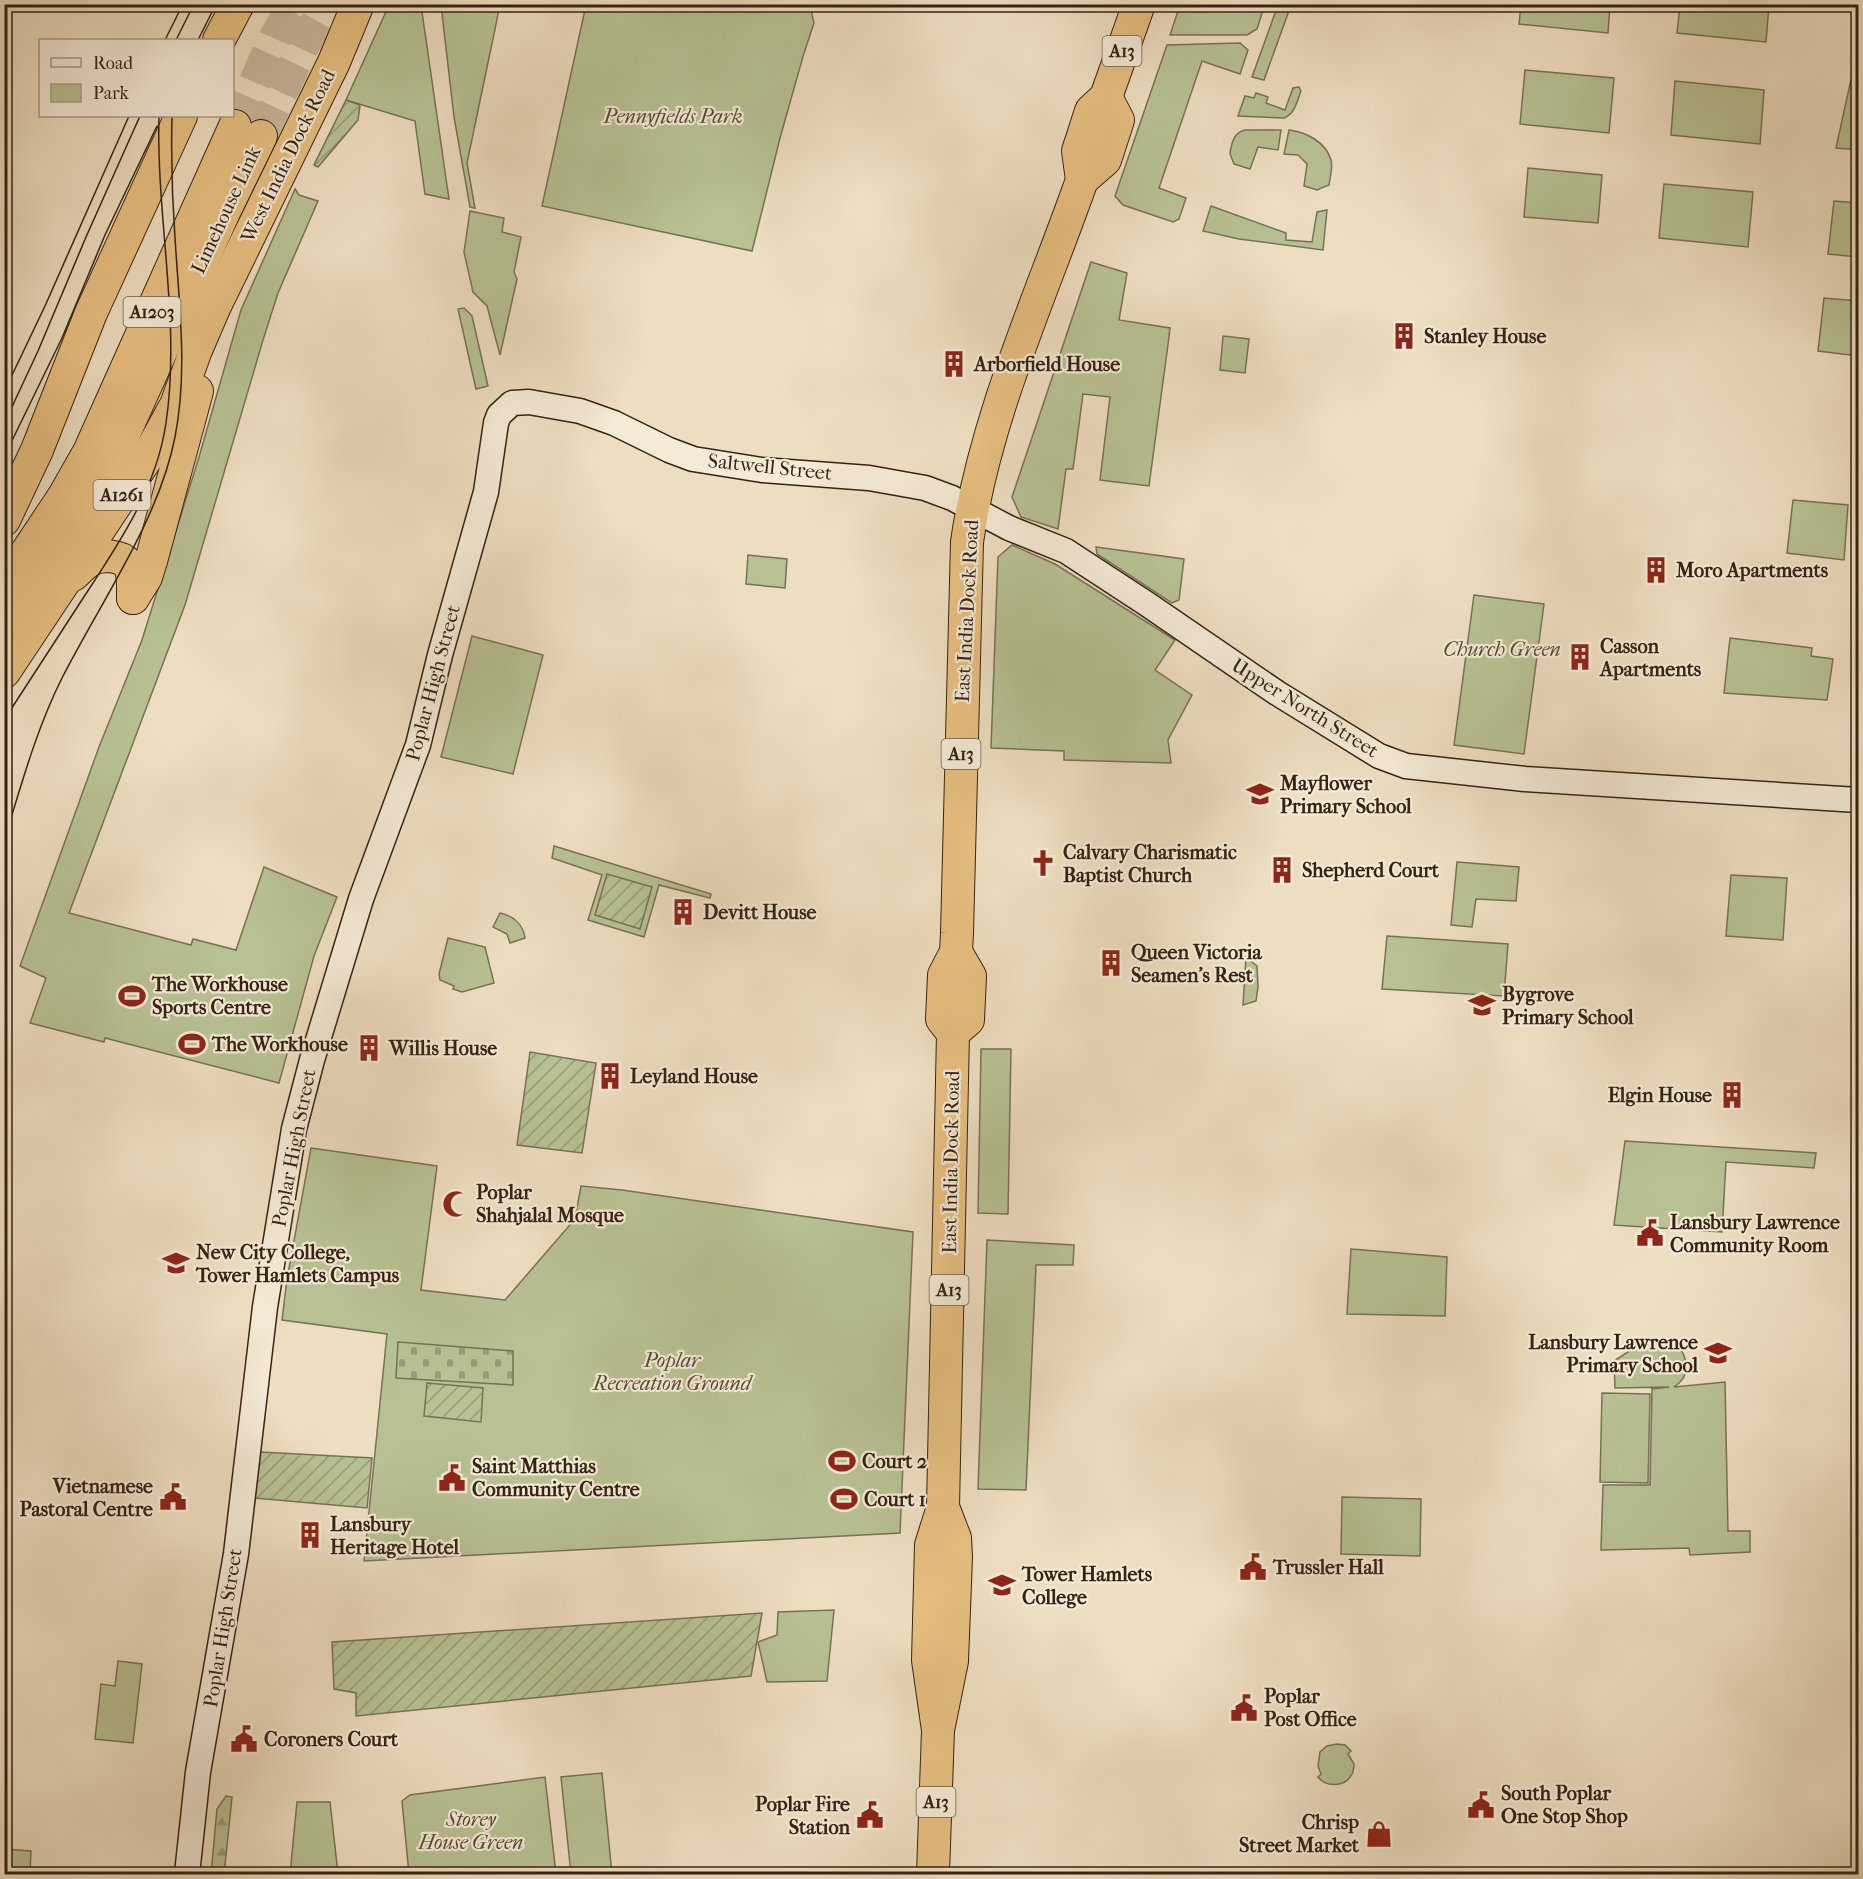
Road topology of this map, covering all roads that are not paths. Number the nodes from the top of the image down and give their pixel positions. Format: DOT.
graph roads {
  1 [pos="238,4"];
  2 [pos="358,4"];
  3 [pos="1139,4"];
  4 [pos="220,39"];
  5 [pos="181,117"];
  6 [pos="215,306"];
  7 [pos="504,409"];
  8 [pos="972,508"];
  9 [pos="4,520"];
  10 [pos="63,584"];
  11 [pos="4,586"];
  12 [pos="4,633"];
  13 [pos="4,672"];
  14 [pos="1858,800"];
  15 [pos="187,1875"];
  16 [pos="933,1875"];
  1 -- 4 [label="highway"];
  2 -- 6 [label="highway, West India Dock Road / A1261"];
  3 -- 8 [label="highway, East India Dock Road / A13"];
  5 -- 9 [label="highway"];
  6 -- 10 [label="highway, A1261"];
  6 -- 10 [label="highway"];
  7 -- 8 [label="street, Saltwell Street"];
  7 -- 15 [label="street, Poplar High Street"];
  8 -- 14 [label="street, Upper North Street"];
  8 -- 16 [label="highway, East India Dock Road / A13"];
  10 -- 13 [label="highway, A1261"];
  11 -- 12 [label="highway, Limehouse Link / A1203"];
}
